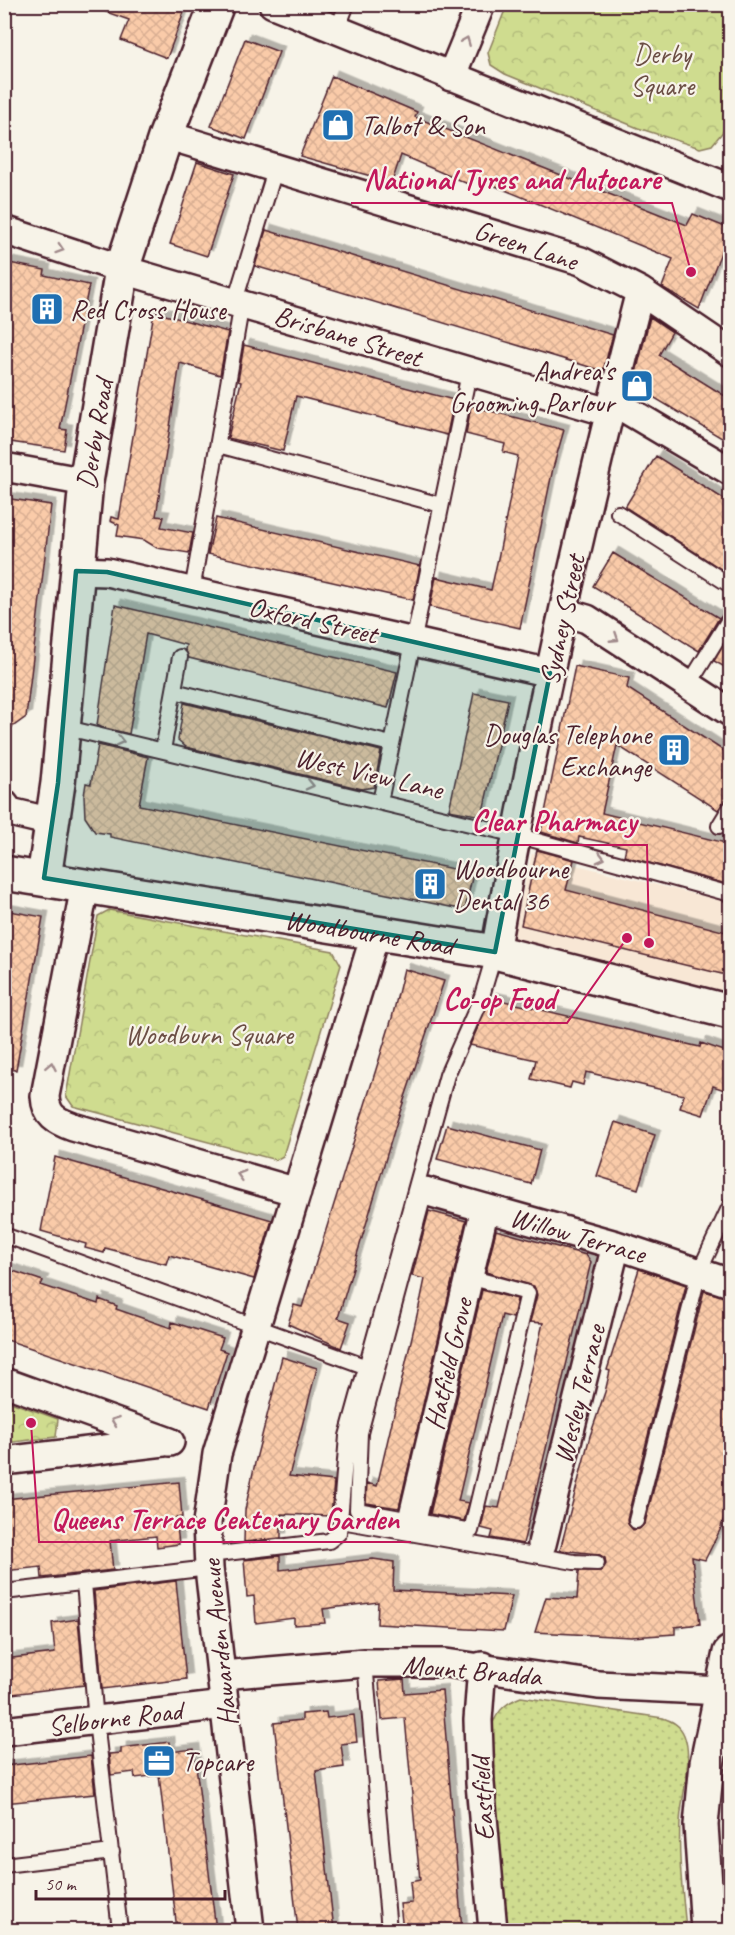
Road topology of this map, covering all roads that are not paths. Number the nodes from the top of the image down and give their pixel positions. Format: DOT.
graph roads {
  1 [pos="217,4"];
  2 [pos="273,4"];
  3 [pos="347,4"];
  4 [pos="481,4"];
  5 [pos="337,30"];
  6 [pos="451,77"];
  7 [pos="166,135"];
  8 [pos="276,167"];
  9 [pos="727,179"];
  10 [pos="4,230"];
  11 [pos="122,269"];
  12 [pos="640,291"];
  13 [pos="239,302"];
  14 [pos="730,351"];
  15 [pos="469,373"];
  16 [pos="610,407"];
  17 [pos="218,445"];
  18 [pos="4,467"];
  19 [pos="730,471"];
  20 [pos="86,482"];
  21 [pos="441,505"];
  22 [pos="618,513"];
  23 [pos="76,571"];
  24 [pos="730,585"];
  25 [pos="192,591"];
  26 [pos="563,612"];
  27 [pos="730,618"];
  28 [pos="413,643"];
  29 [pos="180,657"];
  30 [pos="550,673"];
  31 [pos="688,686"];
  32 [pos="174,691"];
  33 [pos="730,712"];
  34 [pos="63,727"];
  35 [pos="391,744"];
  36 [pos="163,750"];
  37 [pos="380,802"];
  38 [pos="4,804"];
  39 [pos="730,808"];
  40 [pos="52,822"];
  41 [pos="719,826"];
  42 [pos="516,835"];
  43 [pos="4,873"];
  44 [pos="44,878"];
  45 [pos="85,886"];
  46 [pos="730,894"];
  47 [pos="375,934"];
  48 [pos="495,952"];
  49 [pos="730,1012"];
  50 [pos="425,1191"];
  51 [pos="297,1192"];
  52 [pos="730,1206"];
  53 [pos="484,1208"];
  54 [pos="4,1235"];
  55 [pos="616,1245"];
  56 [pos="699,1272"];
  57 [pos="469,1277"];
  58 [pos="730,1283"];
  59 [pos="257,1324"];
  60 [pos="367,1366"];
  61 [pos="4,1382"];
  62 [pos="4,1461"];
  63 [pos="412,1520"];
  64 [pos="341,1521"];
  65 [pos="636,1521"];
  66 [pos="542,1544"];
  67 [pos="209,1562"];
  68 [pos="597,1563"];
  69 [pos="84,1583"];
  70 [pos="4,1593"];
  71 [pos="730,1653"];
  72 [pos="365,1663"];
  73 [pos="482,1666"];
  74 [pos="222,1675"];
  75 [pos="722,1691"];
  76 [pos="225,1705"];
  77 [pos="96,1720"];
  78 [pos="4,1731"];
  79 [pos="112,1852"];
  80 [pos="4,1865"];
  81 [pos="120,1930"];
  82 [pos="250,1930"];
  83 [pos="389,1930"];
  84 [pos="493,1930"];
  85 [pos="708,1930"];
  1 -- 7 [label="main road, Derby Road"];
  2 -- 5 [label="street"];
  3 -- 5 [label="lane"];
  6 -- 4 [label="street, one-way"];
  5 -- 6 [label="street"];
  6 -- 9 [label="street"];
  7 -- 8 [label="street, Green Lane"];
  7 -- 11 [label="main road, Derby Road"];
  8 -- 12 [label="street, Green Lane"];
  8 -- 13 [label="lane"];
  10 -- 11 [label="street, Brisbane Street, one-way"];
  11 -- 13 [label="street, Brisbane Street"];
  11 -- 20 [label="main road, Derby Road"];
  12 -- 14 [label="street, Green Lane"];
  12 -- 16 [label="street, Sydney Street"];
  13 -- 15 [label="street, Brisbane Street"];
  13 -- 17 [label="lane"];
  15 -- 16 [label="street, Brisbane Street"];
  15 -- 21 [label="lane"];
  16 -- 19 [label="street, Brisbane Street"];
  16 -- 26 [label="street, Sydney Street"];
  17 -- 21 [label="lane"];
  17 -- 25 [label="lane"];
  18 -- 20 [label="street"];
  20 -- 23 [label="main road, Derby Road"];
  21 -- 28 [label="lane"];
  22 -- 24 [label="lane"];
  23 -- 25 [label="street, Oxford Street"];
  23 -- 34 [label="main road, Derby Road"];
  25 -- 28 [label="street, Oxford Street"];
  26 -- 30 [label="street, Sydney Street"];
  26 -- 31 [label="street, one-way"];
  27 -- 31 [label="lane"];
  28 -- 30 [label="street, Oxford Street"];
  28 -- 35 [label="lane"];
  29 -- 32 [label="lane"];
  30 -- 42 [label="street, Sydney Street"];
  31 -- 33 [label="street"];
  32 -- 35 [label="lane"];
  32 -- 36 [label="lane"];
  34 -- 36 [label="lane, West View Lane, one-way"];
  34 -- 40 [label="main road, Derby Road"];
  35 -- 37 [label="lane"];
  36 -- 37 [label="lane, West View Lane, one-way"];
  37 -- 42 [label="lane, West View Lane"];
  38 -- 40 [label="street"];
  39 -- 41 [label="lane"];
  40 -- 44 [label="main road, Derby Road"];
  42 -- 46 [label="lane, West View Lane, one-way"];
  42 -- 48 [label="street, Sydney Street"];
  43 -- 44 [label="main road, Woodbourne Road"];
  44 -- 45 [label="main road, Woodbourne Road"];
  45 -- 47 [label="main road, Woodbourne Road"];
  51 -- 45 [label="street, one-way"];
  47 -- 48 [label="main road, Woodbourne Road"];
  47 -- 51 [label="street"];
  48 -- 49 [label="main road, Woodbourne Road"];
  48 -- 60 [label="lane"];
  50 -- 53 [label="street, Willow Terrace"];
  50 -- 63 [label="lane"];
  51 -- 59 [label="street"];
  52 -- 56 [label="lane"];
  53 -- 55 [label="street, Willow Terrace"];
  53 -- 57 [label="street, Hatfield Grove"];
  54 -- 59 [label="lane"];
  55 -- 56 [label="street, Willow Terrace"];
  55 -- 66 [label="street, Wesley Terrace"];
  56 -- 58 [label="street, Willow Terrace"];
  56 -- 65 [label="lane"];
  57 -- 63 [label="street, Hatfield Grove"];
  57 -- 63 [label="lane"];
  59 -- 60 [label="lane"];
  59 -- 67 [label="street, Hawarden Avenue"];
  60 -- 64 [label="lane"];
  62 -- 61 [label="street, one-way"];
  64 -- 67 [label="lane"];
  64 -- 68 [label="lane"];
  67 -- 69 [label="lane"];
  67 -- 74 [label="street, Hawarden Avenue"];
  69 -- 70 [label="lane"];
  69 -- 77 [label="lane"];
  71 -- 75 [label="main road"];
  72 -- 73 [label="street, Mount Bradda"];
  72 -- 74 [label="street, Mount Bradda"];
  72 -- 83 [label="lane"];
  73 -- 75 [label="street, Mount Bradda"];
  73 -- 84 [label="street, Eastfield"];
  74 -- 76 [label="street, Hawarden Avenue"];
  75 -- 85 [label="main road"];
  76 -- 77 [label="street, Selborne Road"];
  76 -- 82 [label="street, Hawarden Avenue"];
  77 -- 78 [label="street, Selborne Road"];
  77 -- 79 [label="lane"];
  79 -- 80 [label="lane"];
  79 -- 81 [label="lane"];
}
